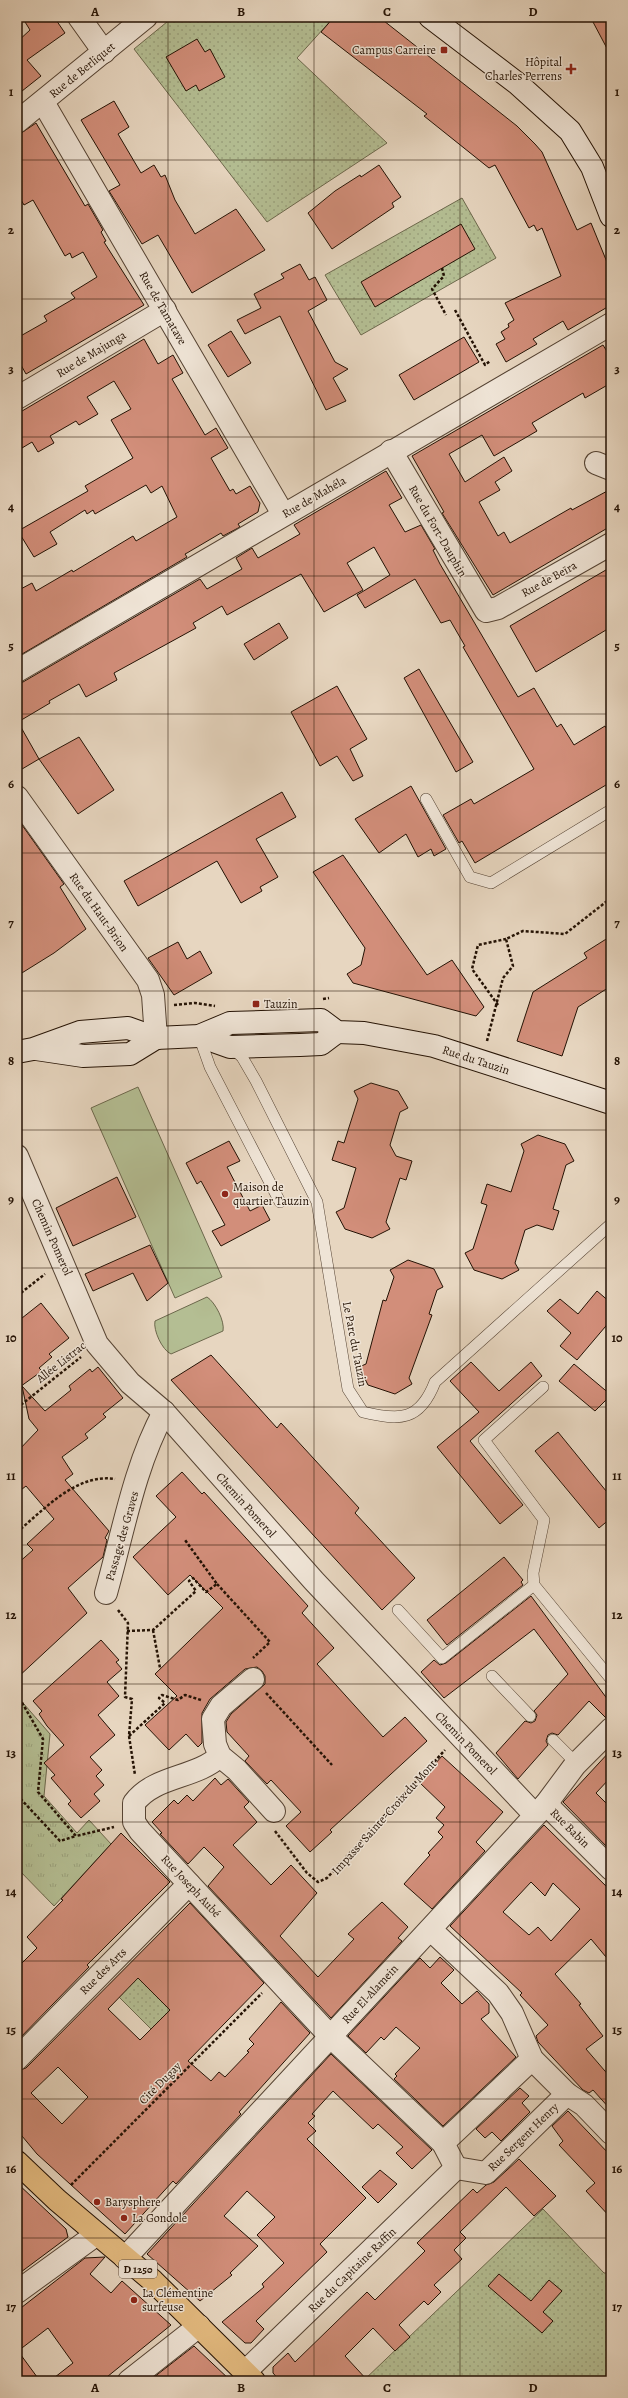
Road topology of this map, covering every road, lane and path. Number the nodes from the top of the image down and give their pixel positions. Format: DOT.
graph roads {
  1 [pos="80,17"];
  2 [pos="146,17"];
  3 [pos="430,17"];
  4 [pos="104,52"];
  5 [pos="43,102"];
  6 [pos="17,122"];
  7 [pos="611,216"];
  8 [pos="442,268"];
  9 [pos="165,310"];
  10 [pos="455,310"];
  11 [pos="446,315"];
  12 [pos="611,324"];
  13 [pos="490,362"];
  14 [pos="17,398"];
  15 [pos="391,452"];
  16 [pos="283,514"];
  17 [pos="611,544"];
  18 [pos="486,611"];
  19 [pos="17,671"];
  20 [pos="17,797"];
  21 [pos="426,799"];
  22 [pos="611,810"];
  23 [pos="611,898"];
  24 [pos="506,939"];
  25 [pos="498,1005"];
  26 [pos="337,1032"];
  27 [pos="198,1036"];
  28 [pos="156,1038"];
  29 [pos="230,1047"];
  30 [pos="25,1050"];
  31 [pos="482,1062"];
  32 [pos="611,1103"];
  33 [pos="17,1156"];
  34 [pos="280,1202"];
  35 [pos="611,1224"];
  36 [pos="63,1260"];
  37 [pos="17,1296"];
  38 [pos="98,1344"];
  39 [pos="543,1387"];
  40 [pos="17,1408"];
  41 [pos="164,1412"];
  42 [pos="137,1482"];
  43 [pos="17,1532"];
  44 [pos="185,1540"];
  45 [pos="217,1584"];
  46 [pos="534,1585"];
  47 [pos="106,1593"];
  48 [pos="398,1610"];
  49 [pos="153,1630"];
  50 [pos="127,1631"];
  51 [pos="160,1668"];
  52 [pos="251,1670"];
  53 [pos="492,1676"];
  54 [pos="611,1679"];
  55 [pos="17,1694"];
  56 [pos="206,1701"];
  57 [pos="530,1716"];
  58 [pos="611,1729"];
  59 [pos="129,1736"];
  60 [pos="458,1736"];
  61 [pos="553,1740"];
  62 [pos="220,1756"];
  63 [pos="577,1764"];
  64 [pos="332,1765"];
  65 [pos="17,1795"];
  66 [pos="140,1795"];
  67 [pos="541,1810"];
  68 [pos="274,1811"];
  69 [pos="134,1822"];
  70 [pos="76,1836"];
  71 [pos="611,1869"];
  72 [pos="189,1884"];
  73 [pos="431,1930"];
  74 [pos="277,1978"];
  75 [pos="330,2036"];
  76 [pos="17,2058"];
  77 [pos="532,2059"];
  78 [pos="567,2094"];
  79 [pos="611,2133"];
  80 [pos="443,2143"];
  81 [pos="17,2162"];
  82 [pos="456,2168"];
  83 [pos="57,2200"];
  84 [pos="97,2234"];
  85 [pos="125,2258"];
  86 [pos="17,2292"];
  87 [pos="198,2326"];
  88 [pos="250,2376"];
  89 [pos="130,2381"];
  1 -- 4 [label="street"];
  2 -- 4 [label="street, Rue de Berliquet"];
  3 -- 7 [label="street"];
  4 -- 5 [label="street, Rue de Berliquet"];
  5 -- 6 [label="street, Rue de Berliquet"];
  5 -- 9 [label="street, Rue de Tamatave"];
  8 -- 11 [label="path"];
  9 -- 14 [label="street, Rue de Majunga"];
  9 -- 16 [label="street, Rue de Tamatave"];
  10 -- 13 [label="path"];
  12 -- 15 [label="street, Rue de Mahéla"];
  15 -- 16 [label="street, Rue de Mahéla"];
  15 -- 18 [label="street, Rue du Fort-Dauphin"];
  16 -- 19 [label="street, Rue de Mahéla"];
  17 -- 18 [label="street, Rue de Beïra"];
  20 -- 28 [label="street, Rue du Haut-Brion"];
  21 -- 22 [label="lane"];
  23 -- 24 [label="path"];
  24 -- 25 [label="path"];
  24 -- 25 [label="path"];
  25 -- 31 [label="path"];
  26 -- 27 [label="street"];
  26 -- 29 [label="street"];
  26 -- 31 [label="street, Rue du Tauzin"];
  27 -- 28 [label="street"];
  27 -- 29 [label="street"];
  27 -- 34 [label="lane"];
  28 -- 30 [label="street"];
  29 -- 35 [label="lane, Le Parc du Tauzin"];
  31 -- 32 [label="street, Rue du Tauzin"];
  33 -- 36 [label="street, Chemin Pomerol"];
  36 -- 37 [label="path"];
  36 -- 38 [label="street, Chemin Pomerol"];
  38 -- 40 [label="path, Allée Listrac"];
  38 -- 41 [label="street, Chemin Pomerol"];
  39 -- 46 [label="lane"];
  41 -- 42 [label="street, Passage des Graves"];
  41 -- 60 [label="street, Chemin Pomerol"];
  42 -- 43 [label="path"];
  42 -- 47 [label="street, Passage des Graves"];
  44 -- 45 [label="path"];
  45 -- 49 [label="path"];
  45 -- 52 [label="path"];
  46 -- 48 [label="lane"];
  46 -- 54 [label="lane"];
  47 -- 50 [label="path, Passage des Graves"];
  49 -- 50 [label="path"];
  49 -- 51 [label="path"];
  50 -- 59 [label="path, Passage des Graves"];
  52 -- 62 [label="street"];
  52 -- 64 [label="path"];
  53 -- 57 [label="lane"];
  55 -- 70 [label="path"];
  56 -- 59 [label="path"];
  58 -- 63 [label="street, Rue El-Alamein"];
  59 -- 66 [label="path, Passage des Graves"];
  60 -- 67 [label="street, Chemin Pomerol"];
  60 -- 68 [label="path, Impasse Sainte-Croix du Mont"];
  61 -- 63 [label="lane"];
  62 -- 66 [label="street"];
  62 -- 68 [label="street"];
  63 -- 67 [label="street, Rue El-Alamein"];
  65 -- 70 [label="path"];
  66 -- 69 [label="street"];
  67 -- 71 [label="street, Rue Babin"];
  67 -- 73 [label="street, Rue El-Alamein"];
  69 -- 70 [label="path"];
  69 -- 72 [label="street, Rue Joseph Aubé"];
  72 -- 74 [label="street, Rue Joseph Aubé"];
  72 -- 76 [label="street, Rue des Arts"];
  73 -- 75 [label="street, Rue El-Alamein"];
  73 -- 77 [label="street"];
  74 -- 75 [label="street, Rue Joseph Aubé"];
  74 -- 83 [label="path, Cité Dugay"];
  75 -- 80 [label="street"];
  75 -- 85 [label="street, Rue El-Alamein"];
  77 -- 78 [label="street"];
  77 -- 80 [label="street"];
  78 -- 79 [label="street"];
  78 -- 82 [label="street, Rue Sergent Henry"];
  80 -- 82 [label="street"];
  81 -- 83 [label="main road, D 1250"];
  82 -- 88 [label="street, Rue du Capitaine Raffin"];
  83 -- 84 [label="main road, D 1250"];
  84 -- 85 [label="main road, D 1250"];
  84 -- 86 [label="street"];
  85 -- 87 [label="main road, D 1250"];
  87 -- 88 [label="main road, D 1250"];
  87 -- 89 [label="street"];
}
